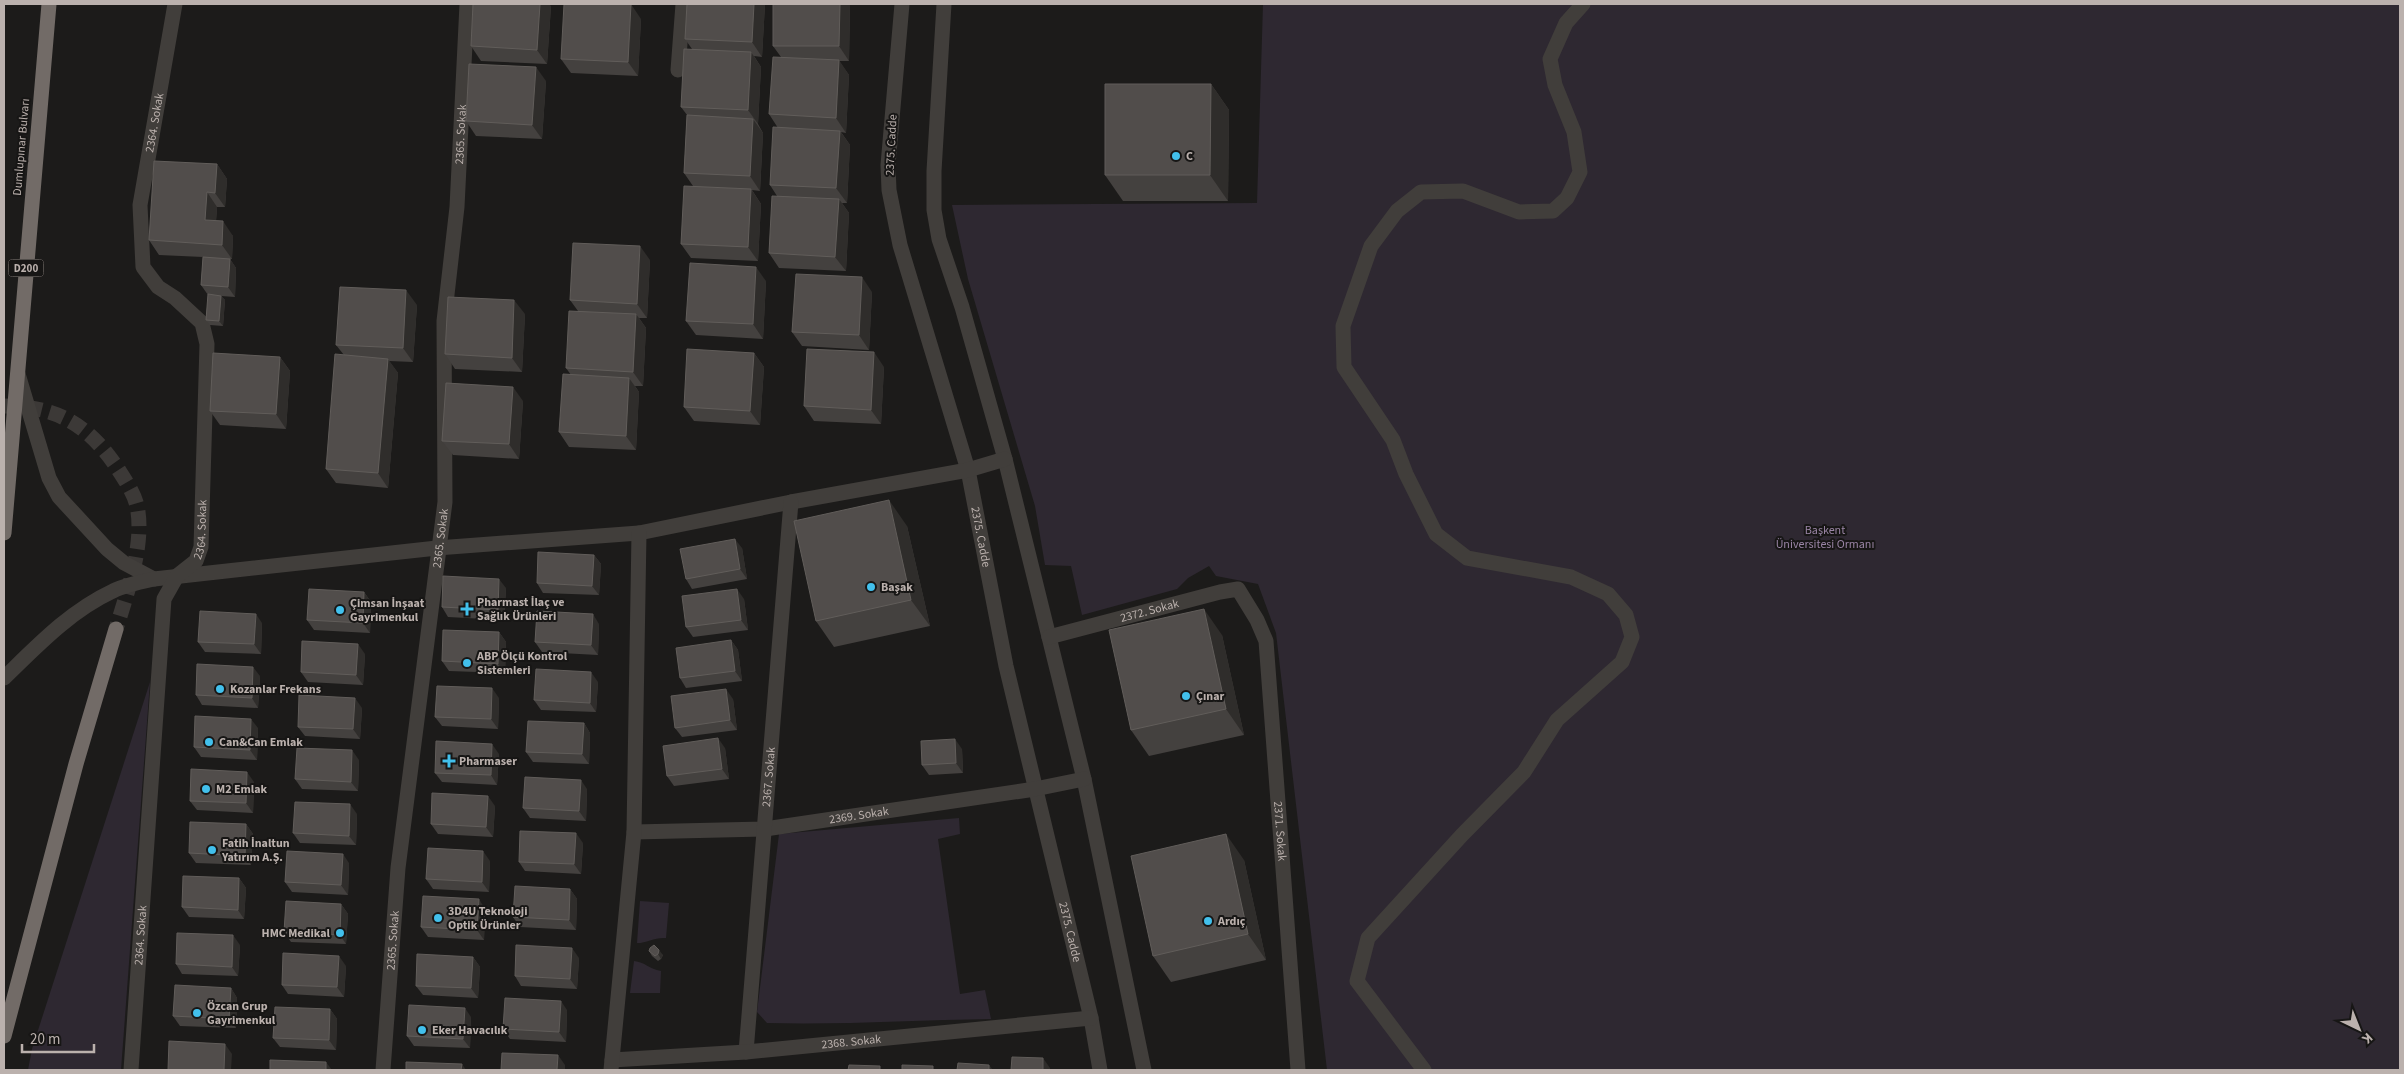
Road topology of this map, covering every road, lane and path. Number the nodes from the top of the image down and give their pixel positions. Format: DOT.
graph roads {
  1 [pos="49,4"];
  2 [pos="175,4"];
  3 [pos="468,4"];
  4 [pos="682,4"];
  5 [pos="902,4"];
  6 [pos="944,4"];
  7 [pos="1583,4"];
  8 [pos="678,70"];
  9 [pos="17,370"];
  10 [pos="1005,460"];
  11 [pos="968,470"];
  12 [pos="791,502"];
  13 [pos="4,533"];
  14 [pos="639,533"];
  15 [pos="437,548"];
  16 [pos="177,576"];
  17 [pos="154,578"];
  18 [pos="1246,598"];
  19 [pos="116,629"];
  20 [pos="1049,637"];
  21 [pos="4,678"];
  22 [pos="1084,778"];
  23 [pos="1035,789"];
  24 [pos="765,829"];
  25 [pos="634,832"];
  26 [pos="1091,1018"];
  27 [pos="4,1036"];
  28 [pos="746,1052"];
  29 [pos="611,1065"];
  30 [pos="131,1070"];
  31 [pos="383,1070"];
  32 [pos="1100,1070"];
  33 [pos="1144,1070"];
  34 [pos="1298,1070"];
  35 [pos="1424,1070"];
  1 -- 9 [label="highway, Dumlupınar Bulvarı / D200"];
  2 -- 16 [label="street, 2364. Sokak"];
  3 -- 15 [label="street, 2365. Sokak"];
  4 -- 8 [label="street"];
  5 -- 11 [label="street, 2375. Cadde"];
  6 -- 10 [label="street"];
  7 -- 35 [label="street"];
  9 -- 13 [label="highway, Dumlupınar Bulvarı / D200"];
  9 -- 17 [label="street"];
  10 -- 11 [label="street"];
  10 -- 20 [label="street"];
  11 -- 12 [label="street"];
  11 -- 23 [label="street, 2375. Cadde"];
  12 -- 14 [label="street"];
  12 -- 24 [label="street, 2367. Sokak"];
  14 -- 15 [label="street"];
  14 -- 25 [label="street"];
  15 -- 16 [label="street"];
  15 -- 31 [label="street, 2365. Sokak"];
  16 -- 17 [label="street"];
  16 -- 30 [label="street, 2364. Sokak"];
  17 -- 21 [label="street"];
  18 -- 20 [label="street, 2372. Sokak"];
  18 -- 34 [label="street, 2371. Sokak"];
  19 -- 27 [label="highway"];
  20 -- 22 [label="street"];
  22 -- 23 [label="street, 2369. Sokak"];
  22 -- 33 [label="street"];
  23 -- 24 [label="street, 2369. Sokak"];
  23 -- 26 [label="street, 2375. Cadde"];
  24 -- 25 [label="street, 2369. Sokak"];
  24 -- 28 [label="street, 2367. Sokak"];
  25 -- 29 [label="street"];
  26 -- 28 [label="street, 2368. Sokak"];
  26 -- 32 [label="street, 2375. Cadde"];
  28 -- 29 [label="street, 2368. Sokak"];
}
